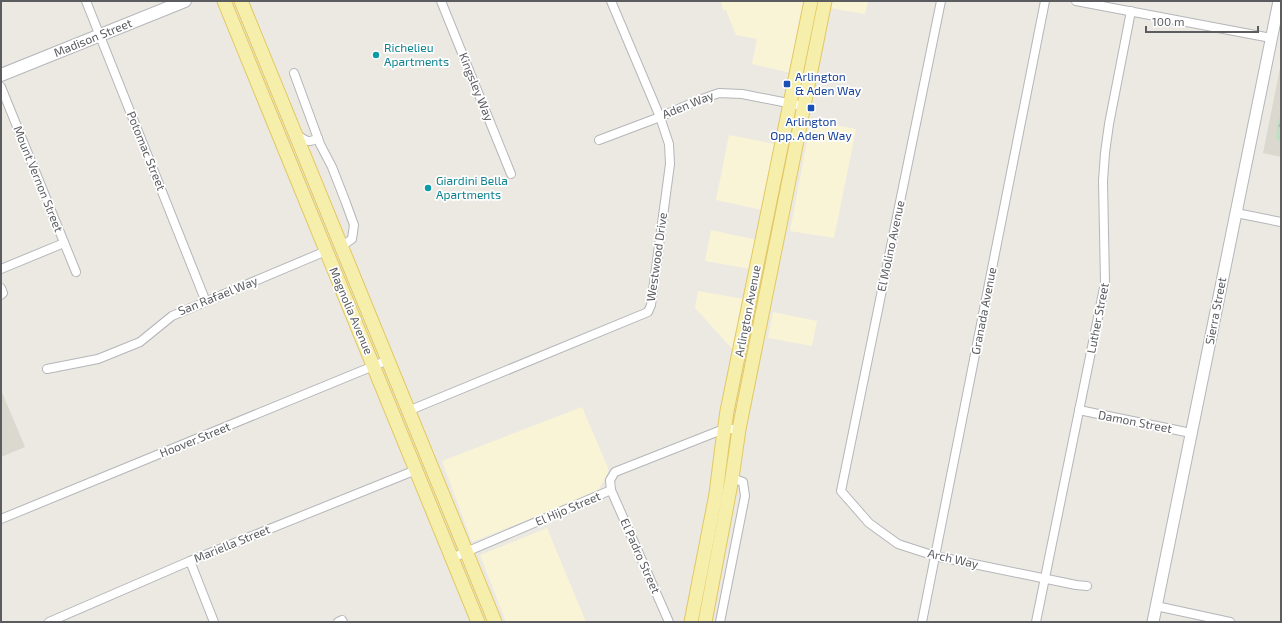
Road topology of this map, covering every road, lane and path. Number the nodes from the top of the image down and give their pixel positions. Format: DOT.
graph roads {
  1 [pos="86,1"];
  2 [pos="185,1"];
  3 [pos="224,1"];
  4 [pos="240,1"];
  5 [pos="441,1"];
  6 [pos="611,1"];
  7 [pos="811,1"];
  8 [pos="825,1"];
  9 [pos="941,1"];
  10 [pos="1045,1"];
  11 [pos="1076,1"];
  12 [pos="1279,1"];
  13 [pos="1131,11"];
  14 [pos="100,35"];
  15 [pos="1271,38"];
  16 [pos="294,73"];
  17 [pos="1,75"];
  18 [pos="1,87"];
  19 [pos="790,103"];
  20 [pos="803,106"];
  21 [pos="660,117"];
  22 [pos="295,134"];
  23 [pos="318,138"];
  24 [pos="599,140"];
  25 [pos="511,174"];
  26 [pos="1236,213"];
  27 [pos="1281,222"];
  28 [pos="64,243"];
  29 [pos="342,246"];
  30 [pos="326,251"];
  31 [pos="1,268"];
  32 [pos="76,272"];
  33 [pos="1,288"];
  34 [pos="1,295"];
  35 [pos="206,302"];
  36 [pos="388,360"];
  37 [pos="374,366"];
  38 [pos="47,369"];
  39 [pos="1079,410"];
  40 [pos="408,411"];
  41 [pos="724,429"];
  42 [pos="739,429"];
  43 [pos="1191,433"];
  44 [pos="416,470"];
  45 [pos="732,478"];
  46 [pos="611,490"];
  47 [pos="841,491"];
  48 [pos="1,519"];
  49 [pos="466,552"];
  50 [pos="935,556"];
  51 [pos="452,558"];
  52 [pos="190,561"];
  53 [pos="1045,579"];
  54 [pos="1087,586"];
  55 [pos="1156,606"];
  56 [pos="49,622"];
  57 [pos="214,622"];
  58 [pos="478,622"];
  59 [pos="495,622"];
  60 [pos="669,622"];
  61 [pos="691,622"];
  62 [pos="705,622"];
  63 [pos="720,622"];
  64 [pos="922,622"];
  65 [pos="1036,622"];
  66 [pos="1153,622"];
  67 [pos="1230,622"];
  1 -- 14 [label="street, Potomac Street"];
  2 -- 14 [label="main road, Madison Street"];
  3 -- 30 [label="main road, Magnolia Avenue"];
  4 -- 22 [label="main road, Magnolia Avenue"];
  5 -- 25 [label="street, Kingsley Way"];
  6 -- 21 [label="street, Westwood Drive"];
  7 -- 19 [label="main road, Arlington Avenue"];
  8 -- 20 [label="main road, Arlington Avenue"];
  9 -- 47 [label="street, El Molino Avenue"];
  10 -- 50 [label="street, Granada Avenue"];
  11 -- 13 [label="street"];
  12 -- 15 [label="street, Sierra Street"];
  13 -- 15 [label="street"];
  13 -- 39 [label="street, Luther Street"];
  14 -- 17 [label="main road, Madison Street"];
  14 -- 35 [label="street, Potomac Street"];
  15 -- 26 [label="street, Sierra Street"];
  16 -- 23 [label="street"];
  18 -- 28 [label="street, Mount Vernon Street"];
  19 -- 20 [label="street, Aden Way"];
  19 -- 21 [label="street, Aden Way"];
  19 -- 41 [label="main road, Arlington Avenue"];
  20 -- 42 [label="main road, Arlington Avenue"];
  21 -- 24 [label="street, Aden Way"];
  21 -- 40 [label="street, Westwood Drive"];
  22 -- 23 [label="street"];
  22 -- 29 [label="main road, Magnolia Avenue"];
  23 -- 29 [label="street"];
  26 -- 27 [label="street"];
  26 -- 43 [label="street, Sierra Street"];
  28 -- 31 [label="street"];
  28 -- 32 [label="street, Mount Vernon Street"];
  29 -- 36 [label="main road, Magnolia Avenue"];
  30 -- 35 [label="street, San Rafael Way"];
  30 -- 37 [label="main road, Magnolia Avenue"];
  33 -- 34 [label="street"];
  35 -- 38 [label="street, San Rafael Way"];
  36 -- 37 [label="street, Hoover Street"];
  36 -- 40 [label="main road, Magnolia Avenue"];
  37 -- 44 [label="main road, Magnolia Avenue"];
  37 -- 48 [label="street, Hoover Street"];
  39 -- 43 [label="street, Damon Street"];
  39 -- 53 [label="street, Luther Street"];
  40 -- 49 [label="main road, Magnolia Avenue"];
  41 -- 42 [label="street, El Hijo Street"];
  41 -- 46 [label="street, El Hijo Street"];
  41 -- 61 [label="main road, Arlington Avenue"];
  42 -- 45 [label="main road, Arlington Avenue"];
  43 -- 55 [label="street, Sierra Street"];
  44 -- 51 [label="main road, Magnolia Avenue"];
  44 -- 52 [label="street, Mariella Street"];
  45 -- 62 [label="main road, Arlington Avenue"];
  45 -- 63 [label="street"];
  46 -- 49 [label="street, El Hijo Street"];
  46 -- 60 [label="street, El Padro Street"];
  47 -- 50 [label="street, Arch Way"];
  49 -- 51 [label="street, El Hijo Street"];
  49 -- 59 [label="main road, Magnolia Avenue"];
  50 -- 53 [label="street, Arch Way"];
  50 -- 64 [label="street, Granada Avenue"];
  51 -- 58 [label="main road, Magnolia Avenue"];
  52 -- 56 [label="street, Mariella Street"];
  52 -- 57 [label="street"];
  53 -- 54 [label="street, Arch Way"];
  53 -- 65 [label="street, Luther Street"];
  55 -- 66 [label="street, Sierra Street"];
  55 -- 67 [label="street"];
}
